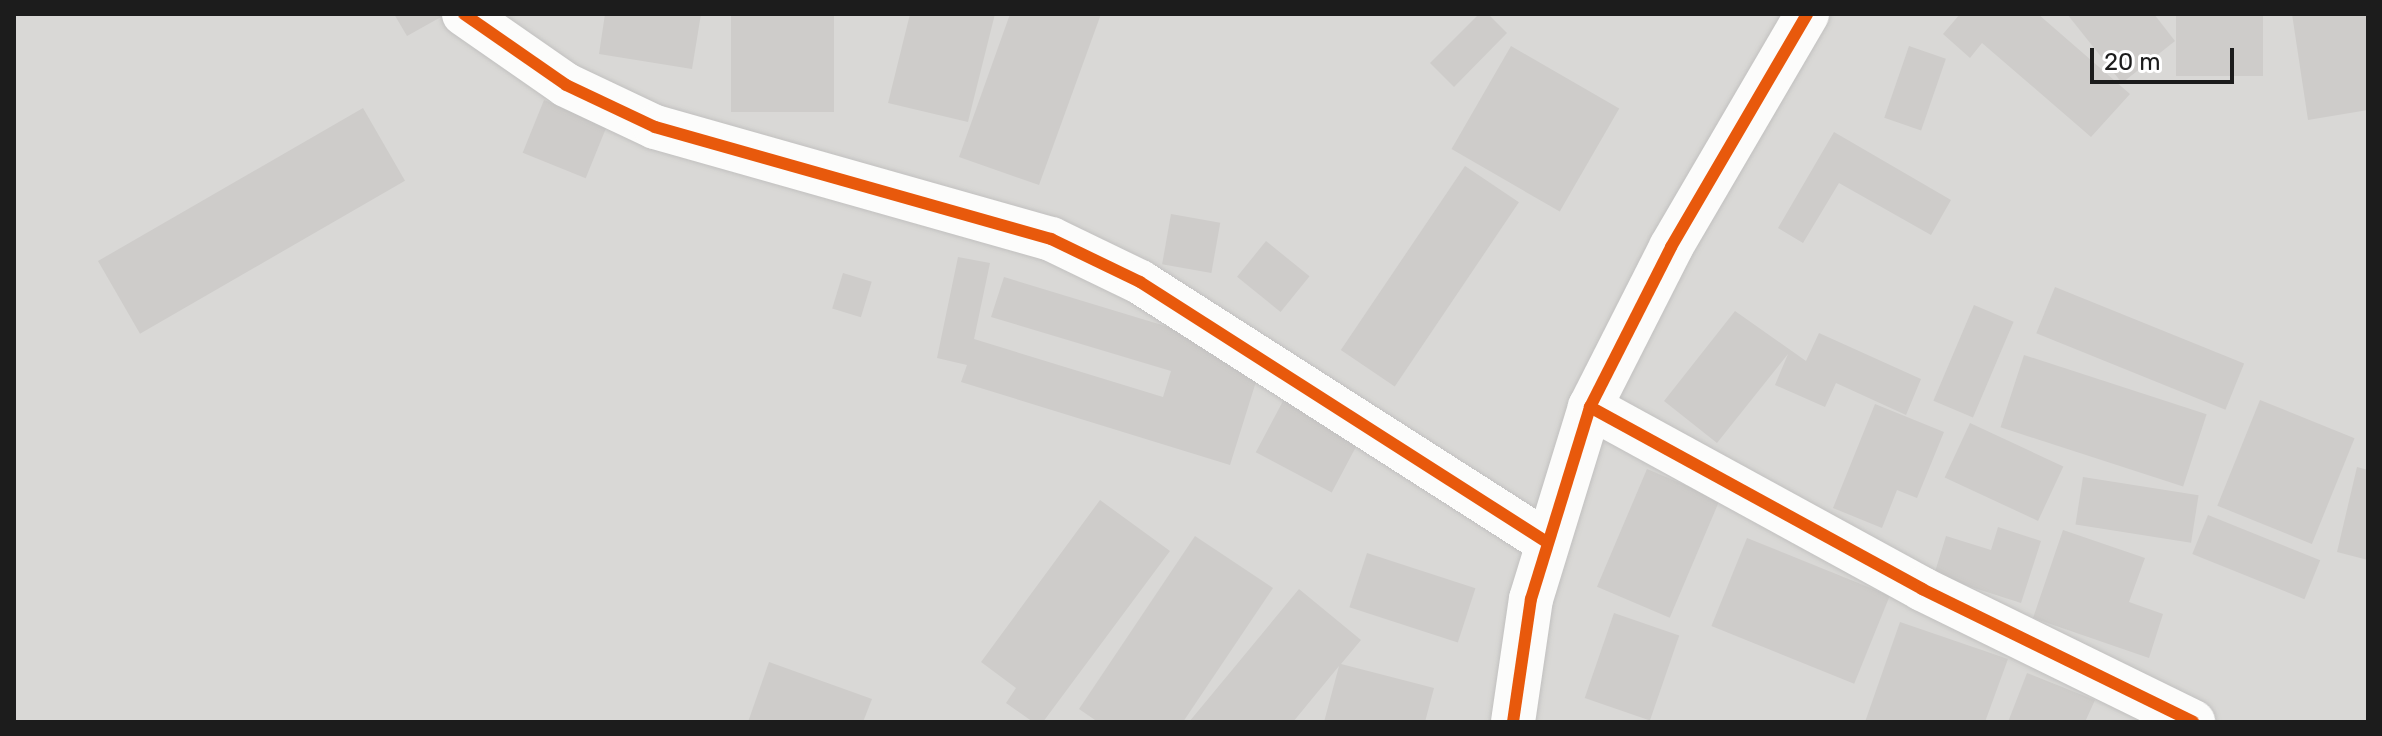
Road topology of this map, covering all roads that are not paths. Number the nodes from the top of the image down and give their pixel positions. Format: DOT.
graph roads {
  1 [pos="464,14"];
  2 [pos="1807,14"];
  3 [pos="1590,407"];
  4 [pos="1546,542"];
  5 [pos="1513,722"];
  6 [pos="2193,722"];
  1 -- 4 [label="street"];
  2 -- 3 [label="street"];
  3 -- 4 [label="street"];
  3 -- 6 [label="street"];
  4 -- 5 [label="street"];
}
